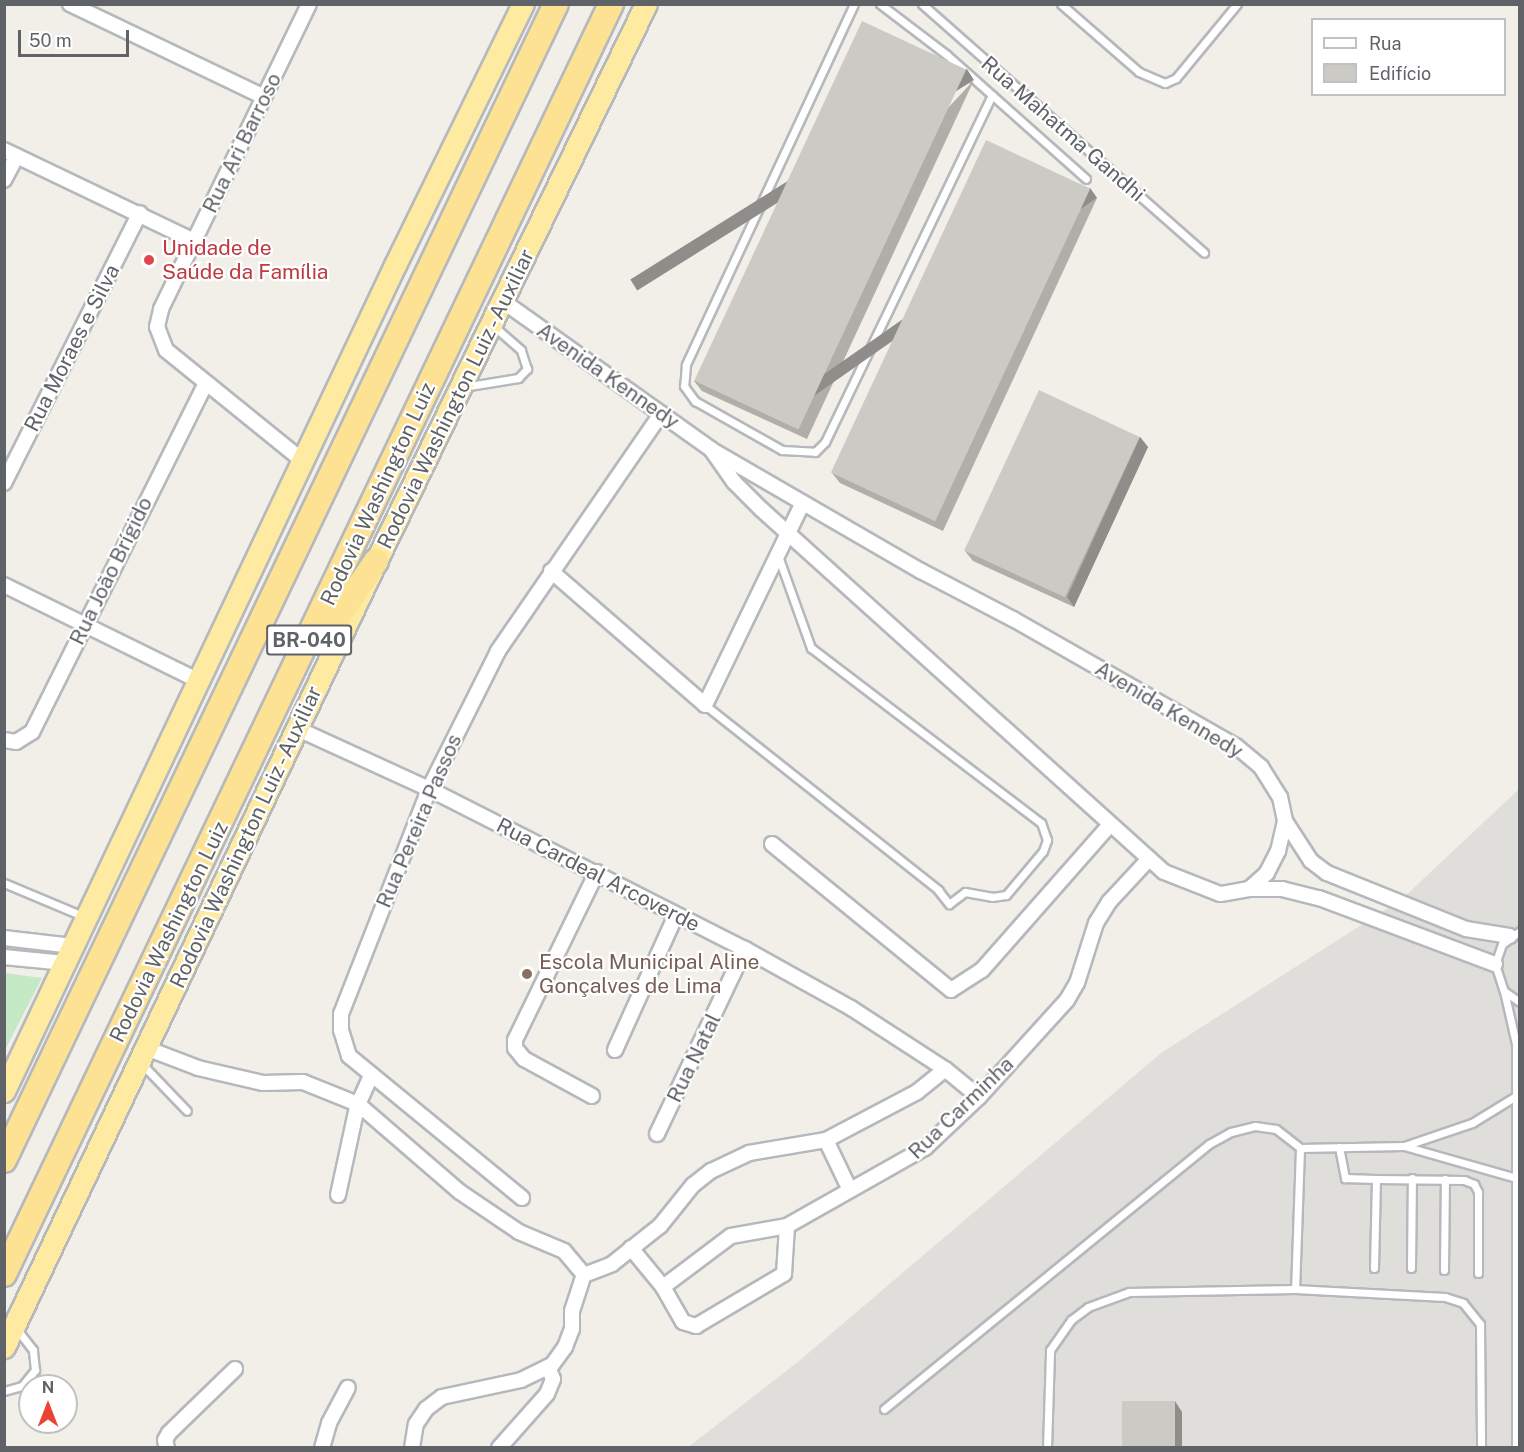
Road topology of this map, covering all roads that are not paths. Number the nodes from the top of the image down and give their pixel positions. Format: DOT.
graph roads {
  1 [pos="70,4"];
  2 [pos="309,4"];
  3 [pos="523,4"];
  4 [pos="556,4"];
  5 [pos="611,4"];
  6 [pos="646,4"];
  7 [pos="854,4"];
  8 [pos="880,4"];
  9 [pos="922,4"];
  10 [pos="1061,4"];
  11 [pos="1237,4"];
  12 [pos="992,95"];
  13 [pos="264,97"];
  14 [pos="11,153"];
  15 [pos="1086,178"];
  16 [pos="4,180"];
  17 [pos="140,213"];
  18 [pos="194,241"];
  19 [pos="1204,253"];
  20 [pos="504,302"];
  21 [pos="493,326"];
  22 [pos="206,383"];
  23 [pos="461,387"];
  24 [pos="662,414"];
  25 [pos="712,450"];
  26 [pos="303,461"];
  27 [pos="4,483"];
  28 [pos="802,504"];
  29 [pos="786,532"];
  30 [pos="776,553"];
  31 [pos="376,561"];
  32 [pos="551,571"];
  33 [pos="4,585"];
  34 [pos="85,625"];
  35 [pos="199,681"];
  36 [pos="281,701"];
  37 [pos="705,705"];
  38 [pos="298,729"];
  39 [pos="4,741"];
  40 [pos="429,789"];
  41 [pos="1285,821"];
  42 [pos="1110,825"];
  43 [pos="772,844"];
  44 [pos="1149,859"];
  45 [pos="597,872"];
  46 [pos="4,883"];
  47 [pos="1249,889"];
  48 [pos="676,915"];
  49 [pos="88,918"];
  50 [pos="1514,934"];
  51 [pos="4,938"];
  52 [pos="745,949"];
  53 [pos="69,955"];
  54 [pos="4,957"];
  55 [pos="1495,964"];
  56 [pos="1504,992"];
  57 [pos="1520,1002"];
  58 [pos="615,1050"];
  59 [pos="142,1055"];
  60 [pos="945,1069"];
  61 [pos="371,1076"];
  62 [pos="4,1091"];
  63 [pos="592,1096"];
  64 [pos="1516,1096"];
  65 [pos="979,1097"];
  66 [pos="358,1104"];
  67 [pos="187,1111"];
  68 [pos="657,1134"];
  69 [pos="826,1140"];
  70 [pos="1404,1146"];
  71 [pos="1339,1147"];
  72 [pos="1299,1148"];
  73 [pos="4,1160"];
  74 [pos="1412,1178"];
  75 [pos="1376,1179"];
  76 [pos="1444,1179"];
  77 [pos="1518,1179"];
  78 [pos="850,1190"];
  79 [pos="338,1195"];
  80 [pos="522,1198"];
  81 [pos="787,1226"];
  82 [pos="631,1248"];
  83 [pos="1374,1268"];
  84 [pos="1411,1268"];
  85 [pos="1444,1270"];
  86 [pos="1478,1273"];
  87 [pos="4,1275"];
  88 [pos="584,1275"];
  89 [pos="663,1287"];
  90 [pos="1295,1289"];
  91 [pos="14,1327"];
  92 [pos="4,1347"];
  93 [pos="548,1367"];
  94 [pos="235,1369"];
  95 [pos="348,1388"];
  96 [pos="4,1392"];
  97 [pos="884,1409"];
  98 [pos="167,1448"];
  99 [pos="322,1448"];
  100 [pos="412,1448"];
  101 [pos="499,1448"];
  102 [pos="1047,1448"];
  103 [pos="1480,1448"];
  104 [pos="1516,1448"];
  1 -- 13 [label="street"];
  2 -- 13 [label="street, Rua Ari Barroso"];
  3 -- 26 [label="highway"];
  4 -- 73 [label="highway, BR-040"];
  5 -- 36 [label="highway, Rodovia Washington Luiz / BR-040"];
  6 -- 20 [label="highway, Rodovia Washington Luiz - Auxiliar"];
  7 -- 12 [label="lane"];
  8 -- 12 [label="lane"];
  9 -- 19 [label="lane, Rua Mahatma Gandhi"];
  10 -- 11 [label="lane"];
  12 -- 15 [label="lane"];
  13 -- 18 [label="street, Rua Ari Barroso"];
  14 -- 16 [label="street"];
  14 -- 17 [label="street"];
  17 -- 18 [label="street"];
  17 -- 27 [label="street, Rua Moraes e Silva"];
  18 -- 22 [label="street, Rua Ari Barroso"];
  20 -- 21 [label="highway, Rodovia Washington Luiz - Auxiliar"];
  20 -- 24 [label="street, Avenida Kennedy"];
  21 -- 23 [label="highway, Rodovia Washington Luiz - Auxiliar"];
  21 -- 23 [label="lane"];
  22 -- 26 [label="street, Rua Ari Barroso"];
  22 -- 34 [label="street, Rua João Brígido"];
  23 -- 31 [label="highway, Rodovia Washington Luiz - Auxiliar"];
  24 -- 25 [label="street, Avenida Kennedy"];
  24 -- 32 [label="street, Rua Pereira Passos"];
  25 -- 28 [label="street, Avenida Kennedy"];
  25 -- 29 [label="street, Avenida Kennedy"];
  26 -- 35 [label="highway"];
  28 -- 29 [label="street"];
  28 -- 41 [label="street, Avenida Kennedy"];
  29 -- 30 [label="street"];
  29 -- 42 [label="street, Avenida Kennedy"];
  30 -- 37 [label="street"];
  30 -- 37 [label="lane"];
  31 -- 36 [label="highway"];
  31 -- 38 [label="highway, Rodovia Washington Luiz - Auxiliar"];
  32 -- 37 [label="street"];
  32 -- 40 [label="street, Rua Pereira Passos"];
  33 -- 34 [label="street"];
  34 -- 35 [label="street"];
  34 -- 39 [label="street, Rua João Brígido"];
  35 -- 49 [label="highway"];
  36 -- 87 [label="highway, Rodovia Washington Luiz / BR-040"];
  38 -- 40 [label="street, Rua Cardeal Arcoverde"];
  38 -- 59 [label="highway, Rodovia Washington Luiz - Auxiliar"];
  40 -- 45 [label="street, Rua Cardeal Arcoverde"];
  40 -- 61 [label="street, Rua Pereira Passos"];
  41 -- 47 [label="street, Avenida Kennedy"];
  41 -- 50 [label="street"];
  42 -- 43 [label="street"];
  42 -- 44 [label="street, Avenida Kennedy"];
  44 -- 47 [label="street, Avenida Kennedy"];
  44 -- 65 [label="street, Rua Carminha"];
  45 -- 48 [label="street, Rua Cardeal Arcoverde"];
  45 -- 63 [label="street"];
  46 -- 49 [label="lane"];
  47 -- 55 [label="street"];
  48 -- 52 [label="street, Rua Cardeal Arcoverde"];
  48 -- 58 [label="street"];
  49 -- 53 [label="highway"];
  50 -- 55 [label="lane"];
  51 -- 53 [label="street"];
  52 -- 60 [label="street, Rua Cardeal Arcoverde"];
  52 -- 68 [label="street, Rua Natal"];
  53 -- 54 [label="street"];
  53 -- 62 [label="highway"];
  55 -- 56 [label="lane"];
  56 -- 57 [label="lane"];
  56 -- 64 [label="lane"];
  59 -- 66 [label="street"];
  59 -- 67 [label="lane"];
  59 -- 91 [label="highway, Rodovia Washington Luiz - Auxiliar"];
  60 -- 65 [label="street, Rua Cardeal Arcoverde"];
  60 -- 69 [label="street"];
  61 -- 66 [label="street"];
  61 -- 80 [label="street, Rua Pereira Passos"];
  64 -- 70 [label="lane"];
  64 -- 77 [label="lane"];
  65 -- 78 [label="street, Rua Carminha"];
  66 -- 79 [label="street"];
  66 -- 88 [label="street"];
  69 -- 78 [label="street"];
  69 -- 82 [label="street"];
  70 -- 71 [label="lane"];
  70 -- 77 [label="lane"];
  71 -- 72 [label="lane"];
  71 -- 75 [label="lane"];
  72 -- 90 [label="lane"];
  72 -- 97 [label="lane"];
  74 -- 75 [label="lane"];
  74 -- 76 [label="lane"];
  74 -- 84 [label="lane"];
  75 -- 83 [label="lane"];
  76 -- 85 [label="lane"];
  76 -- 86 [label="lane"];
  77 -- 104 [label="lane"];
  78 -- 81 [label="street, Rua Carminha"];
  81 -- 89 [label="street, Rua Carminha"];
  81 -- 89 [label="street"];
  82 -- 88 [label="street"];
  82 -- 89 [label="street"];
  88 -- 93 [label="street"];
  90 -- 102 [label="lane"];
  90 -- 103 [label="lane"];
  91 -- 92 [label="highway, Rodovia Washington Luiz - Auxiliar"];
  91 -- 96 [label="lane"];
  93 -- 100 [label="street"];
  93 -- 101 [label="street"];
  94 -- 98 [label="street"];
  95 -- 99 [label="street"];
}
